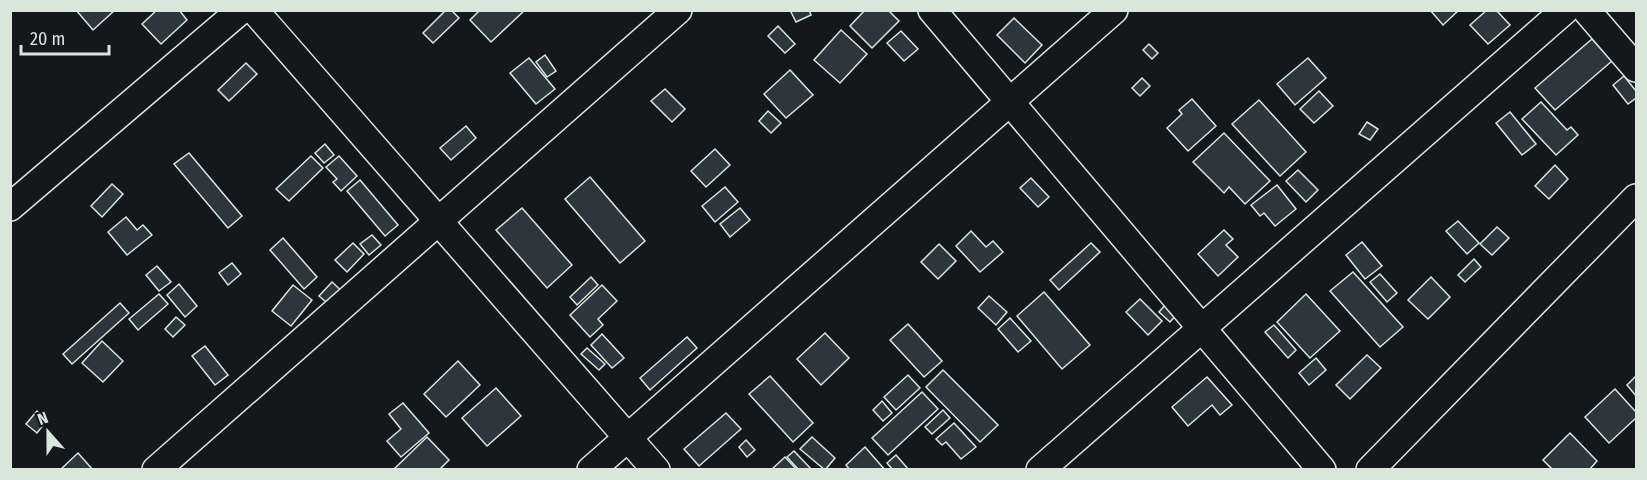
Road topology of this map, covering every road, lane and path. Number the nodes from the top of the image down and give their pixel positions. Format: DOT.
graph roads {
  1 [pos="241,10"];
  2 [pos="254,10"];
  3 [pos="678,10"];
  4 [pos="932,10"];
  5 [pos="1114,10"];
  6 [pos="1565,10"];
  7 [pos="1586,10"];
  8 [pos="1636,68"];
  9 [pos="1010,102"];
  10 [pos="1636,198"];
  11 [pos="10,207"];
  12 [pos="438,221"];
  13 [pos="1202,328"];
  14 [pos="628,437"];
  15 [pos="156,470"];
  16 [pos="591,470"];
  17 [pos="656,470"];
  18 [pos="1040,470"];
  19 [pos="1322,470"];
  20 [pos="1370,470"];
  1 -- 11 [label="street"];
  2 -- 12 [label="street"];
  3 -- 12 [label="street"];
  4 -- 9 [label="street"];
  5 -- 9 [label="street"];
  6 -- 13 [label="street"];
  7 -- 8 [label="street"];
  9 -- 13 [label="street"];
  9 -- 14 [label="street"];
  10 -- 20 [label="street"];
  12 -- 14 [label="street"];
  12 -- 15 [label="street"];
  13 -- 18 [label="street"];
  13 -- 19 [label="street"];
  14 -- 16 [label="street"];
  14 -- 17 [label="street"];
}
